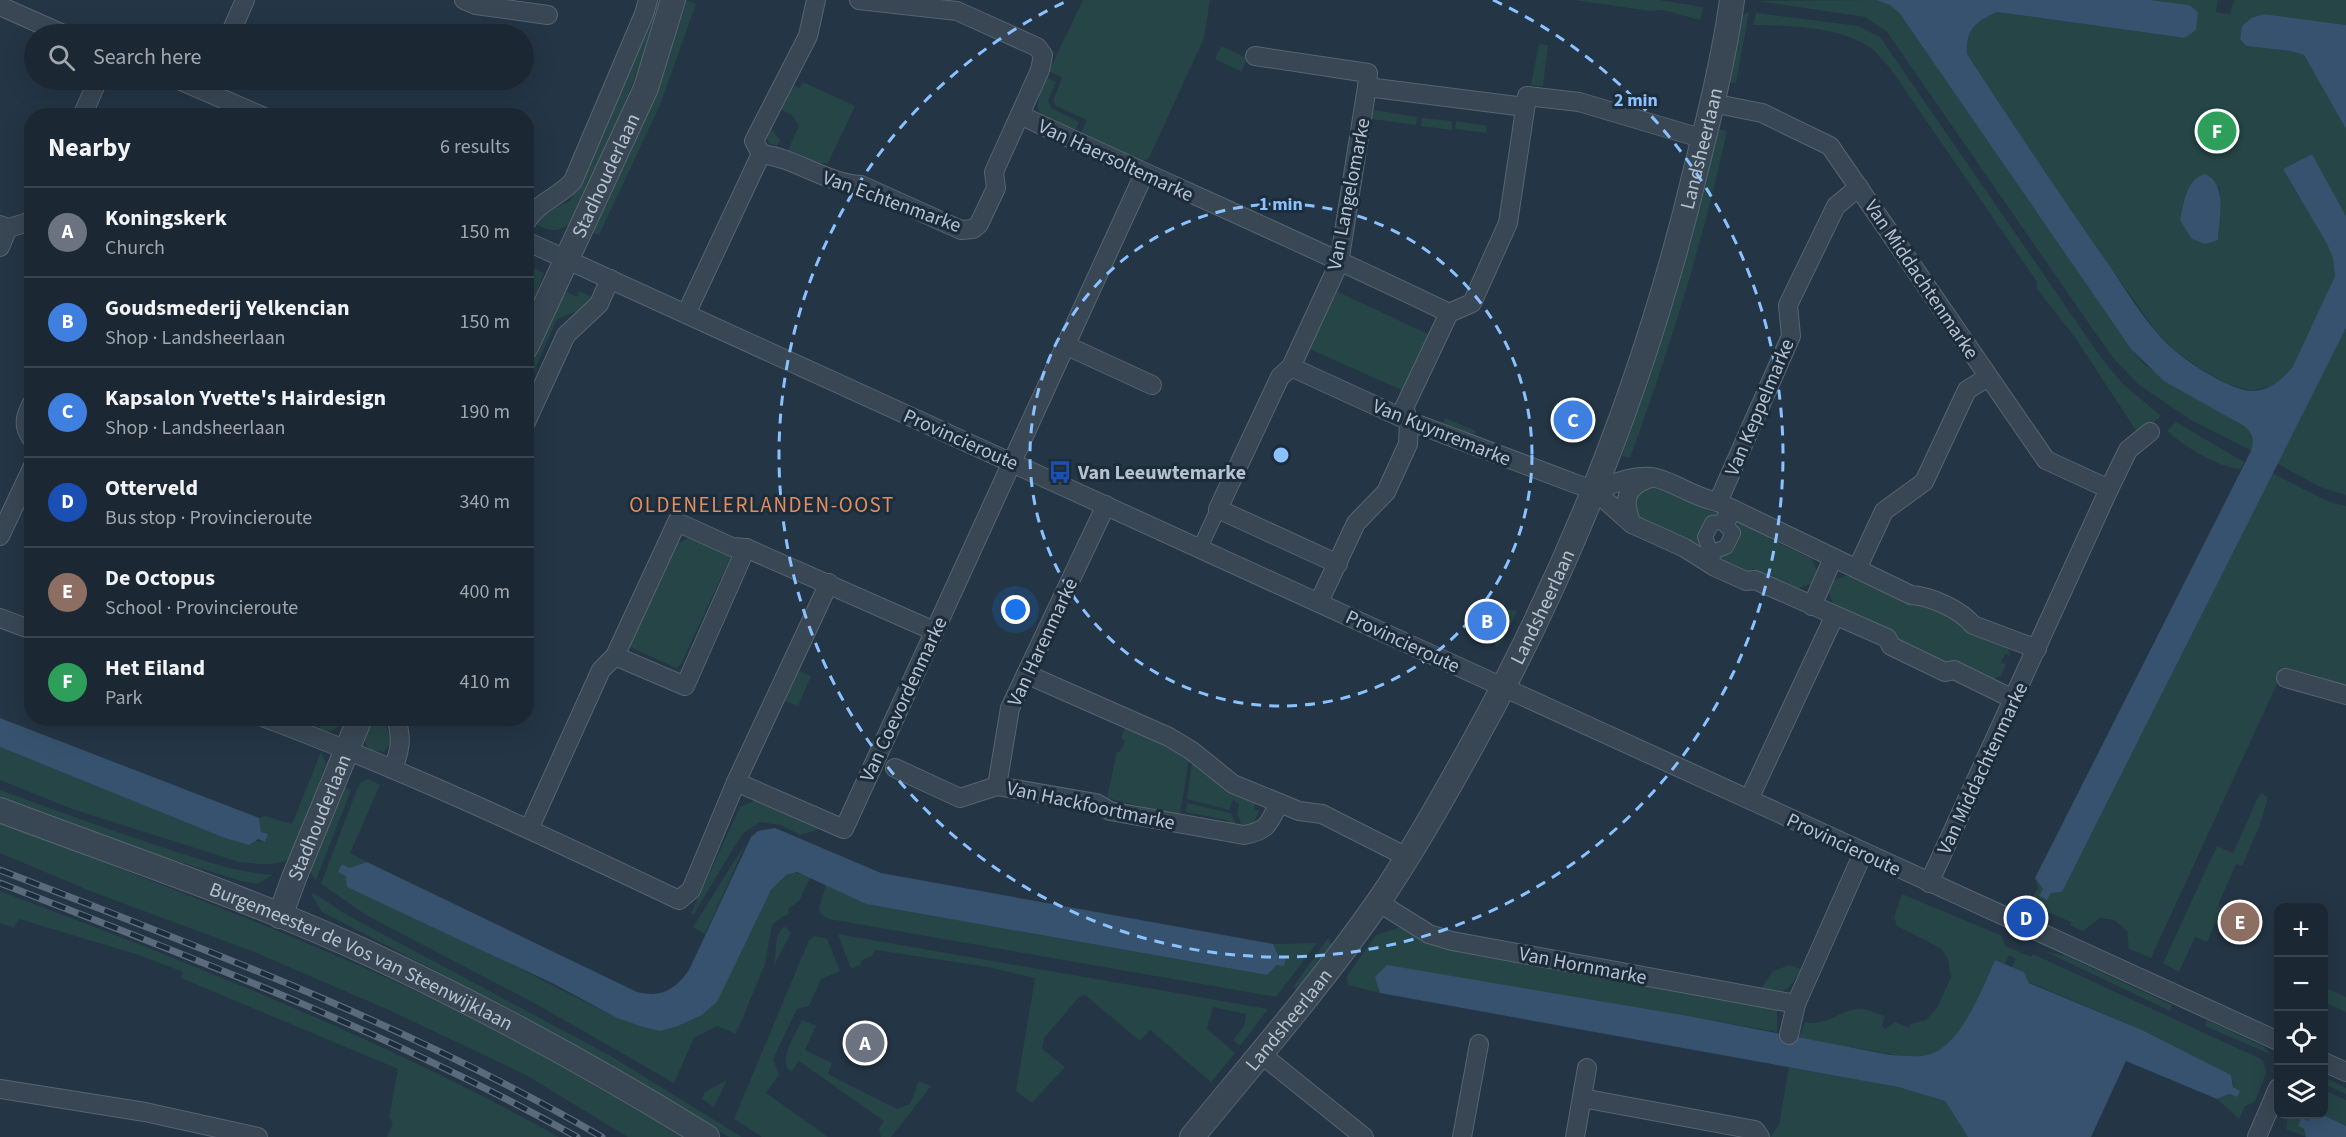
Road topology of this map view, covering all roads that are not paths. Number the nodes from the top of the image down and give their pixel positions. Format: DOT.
graph roads {
  1 [pos="245,0"];
  2 [pos="648,0"];
  3 [pos="673,0"];
  4 [pos="816,0"];
  5 [pos="860,0"];
  6 [pos="1731,0"];
  7 [pos="472,2"];
  8 [pos="0,6"];
  9 [pos="548,15"];
  10 [pos="40,24"];
  11 [pos="234,24"];
  12 [pos="1256,56"];
  13 [pos="1367,87"];
  14 [pos="94,90"];
  15 [pos="217,90"];
  16 [pos="1712,103"];
  17 [pos="1526,107"];
  18 [pos="86,108"];
  19 [pos="248,108"];
  20 [pos="1020,116"];
  21 [pos="1704,139"];
  22 [pos="761,154"];
  23 [pos="1144,174"];
  24 [pos="1858,187"];
  25 [pos="534,212"];
  26 [pos="24,222"];
  27 [pos="4,226"];
  28 [pos="534,244"];
  29 [pos="0,247"];
  30 [pos="566,258"];
  31 [pos="1339,263"];
  32 [pos="610,279"];
  33 [pos="1449,313"];
  34 [pos="686,314"];
  35 [pos="534,329"];
  36 [pos="1065,345"];
  37 [pos="1292,367"];
  38 [pos="1988,377"];
  39 [pos="1152,385"];
  40 [pos="534,405"];
  41 [pos="1409,422"];
  42 [pos="2150,432"];
  43 [pos="1011,462"];
  44 [pos="1653,477"];
  45 [pos="24,485"];
  46 [pos="2109,489"];
  47 [pos="1595,491"];
  48 [pos="1718,502"];
  49 [pos="1106,505"];
  50 [pos="1218,509"];
  51 [pos="1632,524"];
  52 [pos="0,536"];
  53 [pos="746,548"];
  54 [pos="1200,548"];
  55 [pos="1833,558"];
  56 [pos="1338,564"];
  57 [pos="1857,568"];
  58 [pos="829,583"];
  59 [pos="1319,602"];
  60 [pos="1812,606"];
  61 [pos="1834,617"];
  62 [pos="0,618"];
  63 [pos="24,627"];
  64 [pos="934,631"];
  65 [pos="2037,649"];
  66 [pos="615,656"];
  67 [pos="1026,674"];
  68 [pos="2286,678"];
  69 [pos="1504,687"];
  70 [pos="2346,695"];
  71 [pos="2013,699"];
  72 [pos="299,726"];
  73 [pos="357,726"];
  74 [pos="398,726"];
  75 [pos="346,751"];
  76 [pos="895,768"];
  77 [pos="392,769"];
  78 [pos="736,782"];
  79 [pos="998,786"];
  80 [pos="1749,799"];
  81 [pos="1279,803"];
  82 [pos="0,810"];
  83 [pos="529,829"];
  84 [pos="1863,853"];
  85 [pos="1407,857"];
  86 [pos="1929,883"];
  87 [pos="1378,902"];
  88 [pos="280,916"];
  89 [pos="1796,1004"];
  90 [pos="1788,1035"];
  91 [pos="2274,1039"];
  92 [pos="1479,1044"];
  93 [pos="1261,1054"];
  94 [pos="2328,1064"];
  95 [pos="1587,1068"];
  96 [pos="2346,1072"];
  97 [pos="0,1089"];
  98 [pos="2274,1097"];
  99 [pos="1582,1098"];
  100 [pos="258,1137"];
  101 [pos="707,1137"];
  102 [pos="1192,1137"];
  103 [pos="1364,1137"];
  104 [pos="1462,1137"];
  105 [pos="1575,1137"];
  106 [pos="1760,1137"];
  107 [pos="2257,1137"];
  1 -- 11 [label="street"];
  2 -- 25 [label="street, Stadhouderlaan"];
  3 -- 30 [label="street, Stadhouderlaan"];
  4 -- 22 [label="street"];
  5 -- 20 [label="street, Van Haersoltemarke"];
  6 -- 16 [label="street, Landsheerlaan"];
  7 -- 9 [label="street"];
  8 -- 10 [label="street"];
  12 -- 13 [label="street"];
  13 -- 17 [label="street"];
  13 -- 31 [label="street, Van Langelomarke"];
  14 -- 18 [label="street"];
  15 -- 19 [label="street"];
  16 -- 21 [label="street, Landsheerlaan"];
  16 -- 24 [label="street, Van Middachtenmarke"];
  17 -- 21 [label="street"];
  17 -- 33 [label="street"];
  20 -- 22 [label="street, Van Echtenmarke"];
  20 -- 23 [label="street, Van Haersoltemarke"];
  21 -- 47 [label="street, Landsheerlaan"];
  22 -- 34 [label="street"];
  23 -- 31 [label="street, Van Haersoltemarke"];
  23 -- 36 [label="street"];
  24 -- 38 [label="street, Van Middachtenmarke"];
  24 -- 48 [label="street, Van Keppelmarke"];
  26 -- 27 [label="street"];
  27 -- 29 [label="street"];
  28 -- 30 [label="street, Provincieroute"];
  30 -- 32 [label="street, Provincieroute"];
  30 -- 35 [label="street, Stadhouderlaan"];
  31 -- 33 [label="street, Van Haersoltemarke"];
  31 -- 37 [label="street, Van Langelomarke"];
  32 -- 34 [label="street, Provincieroute"];
  32 -- 40 [label="street"];
  33 -- 41 [label="street"];
  34 -- 43 [label="street, Provincieroute"];
  36 -- 39 [label="street"];
  36 -- 43 [label="street"];
  37 -- 41 [label="street, Van Kuynremarke"];
  37 -- 50 [label="street, Van Langelomarke"];
  38 -- 46 [label="street, Van Middachtenmarke"];
  38 -- 57 [label="street"];
  41 -- 47 [label="street, Van Kuynremarke"];
  41 -- 56 [label="street"];
  42 -- 46 [label="street, Van Middachtenmarke"];
  43 -- 49 [label="street, Provincieroute"];
  43 -- 64 [label="street, Van Coevordenmarke"];
  44 -- 47 [label="street"];
  44 -- 48 [label="street"];
  44 -- 51 [label="street"];
  45 -- 52 [label="street"];
  46 -- 65 [label="street, Van Middachtenmarke"];
  47 -- 51 [label="street"];
  47 -- 69 [label="street, Landsheerlaan"];
  48 -- 55 [label="street"];
  49 -- 54 [label="street, Provincieroute"];
  49 -- 67 [label="street, Van Harenmarke"];
  50 -- 54 [label="street, Van Langelomarke"];
  50 -- 56 [label="street"];
  51 -- 60 [label="street"];
  53 -- 58 [label="street"];
  53 -- 66 [label="street"];
  53 -- 66 [label="street"];
  54 -- 59 [label="street, Provincieroute"];
  55 -- 57 [label="street"];
  55 -- 60 [label="street"];
  56 -- 59 [label="street"];
  57 -- 65 [label="street"];
  58 -- 64 [label="street"];
  58 -- 78 [label="street"];
  59 -- 69 [label="street, Provincieroute"];
  60 -- 61 [label="street"];
  61 -- 71 [label="street"];
  61 -- 80 [label="street"];
  62 -- 63 [label="street"];
  64 -- 78 [label="street, Van Coevordenmarke"];
  65 -- 71 [label="street, Van Middachtenmarke"];
  66 -- 83 [label="street"];
  67 -- 79 [label="street, Van Harenmarke"];
  67 -- 81 [label="street"];
  68 -- 70 [label="street"];
  69 -- 80 [label="street, Provincieroute"];
  69 -- 85 [label="street, Landsheerlaan"];
  71 -- 86 [label="street, Van Middachtenmarke"];
  72 -- 75 [label="street"];
  73 -- 75 [label="street, Stadhouderlaan"];
  74 -- 77 [label="street"];
  75 -- 77 [label="street"];
  75 -- 88 [label="street, Stadhouderlaan"];
  76 -- 79 [label="street, Van Hackfoortmarke"];
  77 -- 83 [label="street"];
  78 -- 83 [label="street"];
  79 -- 81 [label="street, Van Hackfoortmarke"];
  80 -- 84 [label="street, Provincieroute"];
  81 -- 85 [label="street"];
  82 -- 88 [label="street, Burgemeester de Vos van Steenwijklaan"];
  84 -- 86 [label="street, Provincieroute"];
  84 -- 89 [label="street"];
  85 -- 87 [label="street, Landsheerlaan"];
  86 -- 91 [label="street, Provincieroute"];
  87 -- 89 [label="street, Van Hornmarke"];
  87 -- 93 [label="street, Landsheerlaan"];
  88 -- 101 [label="street, Burgemeester de Vos van Steenwijklaan"];
  89 -- 90 [label="street"];
  92 -- 104 [label="street"];
  93 -- 102 [label="street, Landsheerlaan"];
  93 -- 103 [label="street"];
  94 -- 96 [label="street"];
  95 -- 99 [label="street"];
  97 -- 100 [label="street"];
  98 -- 107 [label="street"];
  99 -- 105 [label="street"];
  99 -- 106 [label="street"];
}
